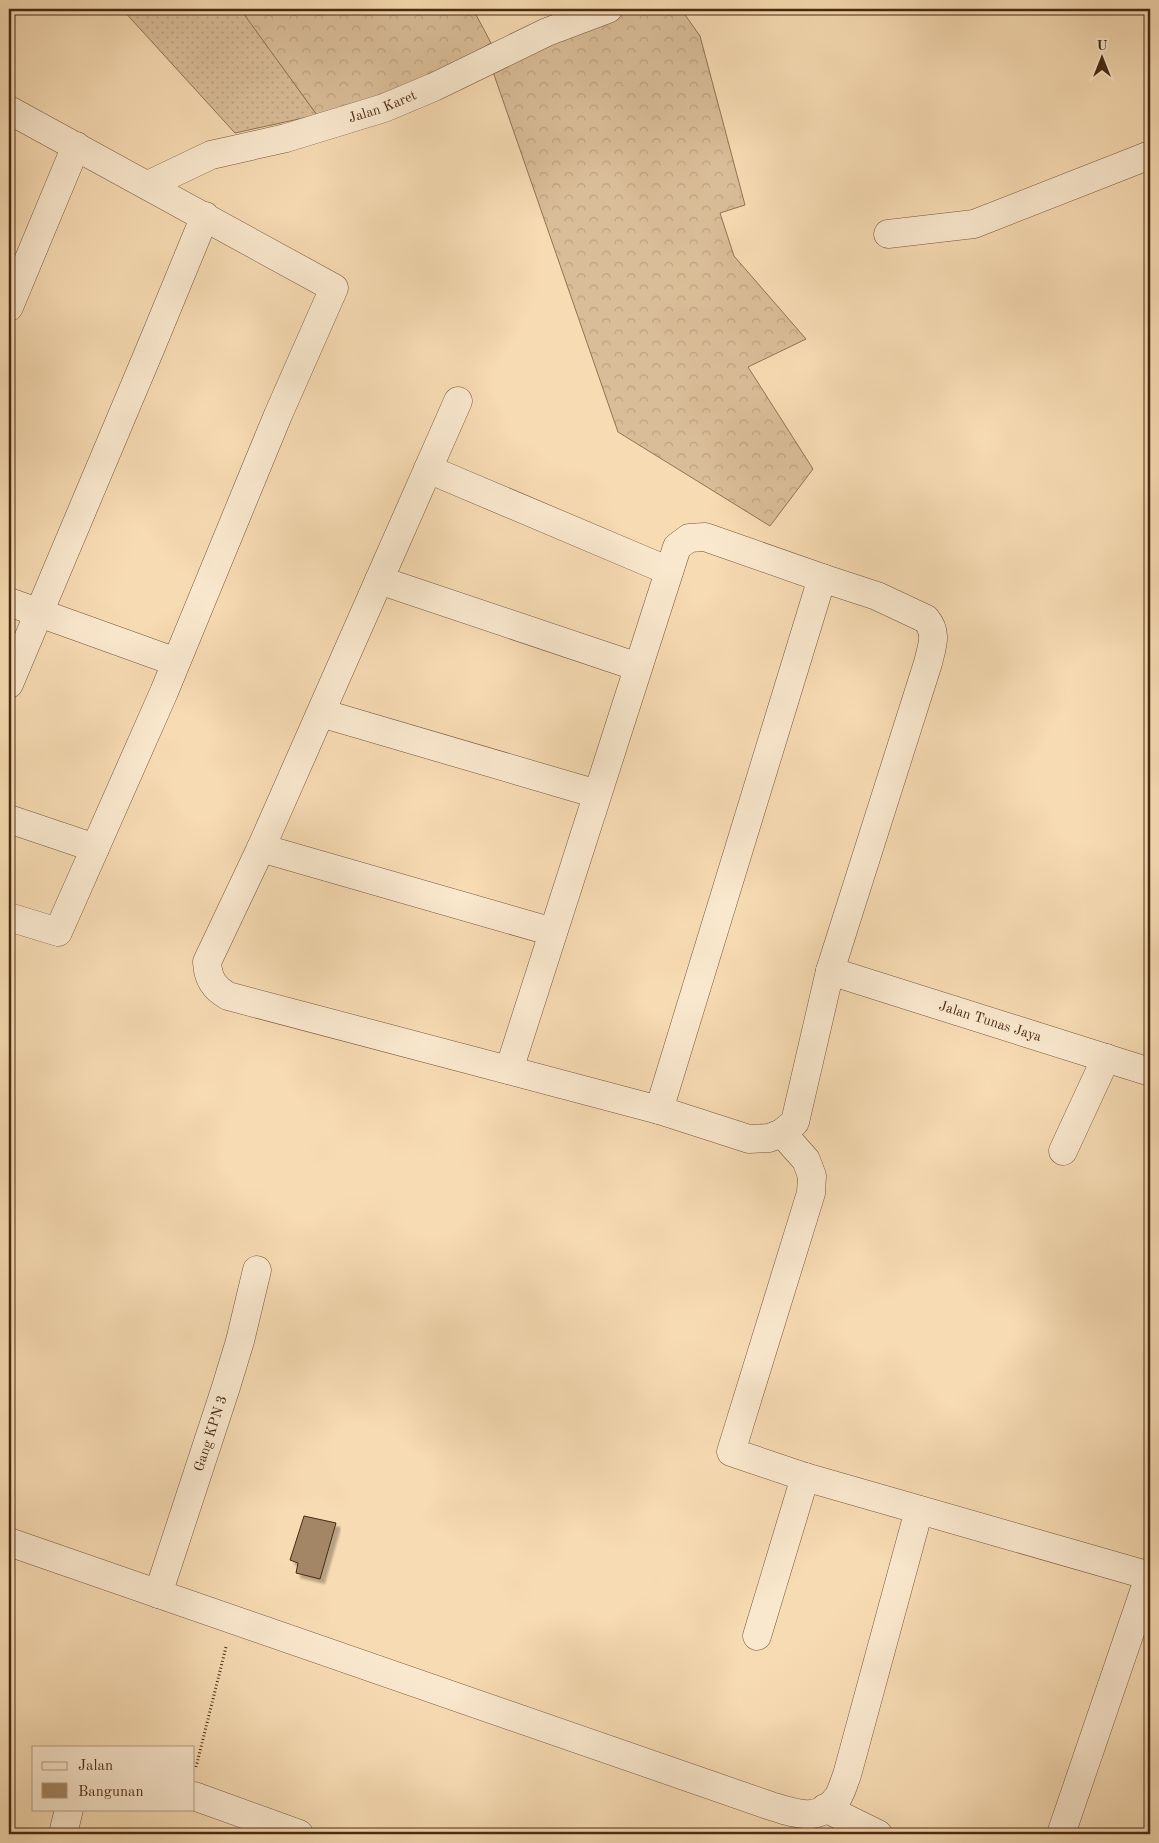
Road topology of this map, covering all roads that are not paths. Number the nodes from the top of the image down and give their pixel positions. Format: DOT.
graph roads {
  1 [pos="608,9"];
  2 [pos="9,110"];
  3 [pos="76,146"];
  4 [pos="1150,155"];
  5 [pos="148,186"];
  6 [pos="205,216"];
  7 [pos="888,234"];
  8 [pos="9,307"];
  9 [pos="458,401"];
  10 [pos="428,468"];
  11 [pos="669,571"];
  12 [pos="822,578"];
  13 [pos="379,580"];
  14 [pos="9,602"];
  15 [pos="39,613"];
  16 [pos="176,662"];
  17 [pos="638,667"];
  18 [pos="9,684"];
  19 [pos="321,712"];
  20 [pos="597,794"];
  21 [pos="9,819"];
  22 [pos="95,848"];
  23 [pos="261,848"];
  24 [pos="9,917"];
  25 [pos="553,932"];
  26 [pos="830,971"];
  27 [pos="1106,1058"];
  28 [pos="509,1070"];
  29 [pos="1150,1072"];
  30 [pos="659,1110"];
  31 [pos="782,1133"];
  32 [pos="1063,1151"];
  33 [pos="257,1270"];
  34 [pos="805,1477"];
  35 [pos="919,1510"];
  36 [pos="9,1542"];
  37 [pos="1150,1576"];
  38 [pos="158,1594"];
  39 [pos="757,1636"];
  40 [pos="195,1796"];
  41 [pos="825,1808"];
  42 [pos="69,1810"];
  43 [pos="63,1834"];
  44 [pos="299,1834"];
  45 [pos="878,1834"];
  46 [pos="1061,1834"];
  1 -- 5 [label="street, Jalan Karet"];
  2 -- 3 [label="street"];
  3 -- 5 [label="street"];
  3 -- 8 [label="street"];
  4 -- 7 [label="street"];
  5 -- 6 [label="street"];
  6 -- 15 [label="street"];
  6 -- 16 [label="street"];
  9 -- 10 [label="street"];
  10 -- 11 [label="street"];
  10 -- 13 [label="street"];
  11 -- 12 [label="street"];
  11 -- 17 [label="street"];
  12 -- 26 [label="street"];
  12 -- 30 [label="street"];
  13 -- 17 [label="street"];
  13 -- 19 [label="street"];
  14 -- 15 [label="street"];
  15 -- 16 [label="street"];
  15 -- 18 [label="street"];
  16 -- 22 [label="street"];
  17 -- 20 [label="street"];
  19 -- 20 [label="street"];
  19 -- 23 [label="street"];
  20 -- 25 [label="street"];
  21 -- 22 [label="street"];
  22 -- 24 [label="street"];
  23 -- 25 [label="street"];
  23 -- 28 [label="street"];
  25 -- 28 [label="street"];
  26 -- 27 [label="street, Jalan Tunas Jaya"];
  26 -- 31 [label="street"];
  27 -- 29 [label="street, Jalan Tunas Jaya"];
  27 -- 32 [label="street"];
  28 -- 30 [label="street"];
  30 -- 31 [label="street"];
  31 -- 34 [label="street"];
  33 -- 38 [label="street, Gang KPN 3"];
  34 -- 35 [label="street"];
  34 -- 39 [label="street"];
  35 -- 37 [label="street"];
  35 -- 41 [label="street"];
  36 -- 38 [label="street"];
  37 -- 46 [label="street"];
  38 -- 41 [label="street"];
  40 -- 44 [label="street"];
  41 -- 45 [label="street"];
  42 -- 43 [label="street"];
}
